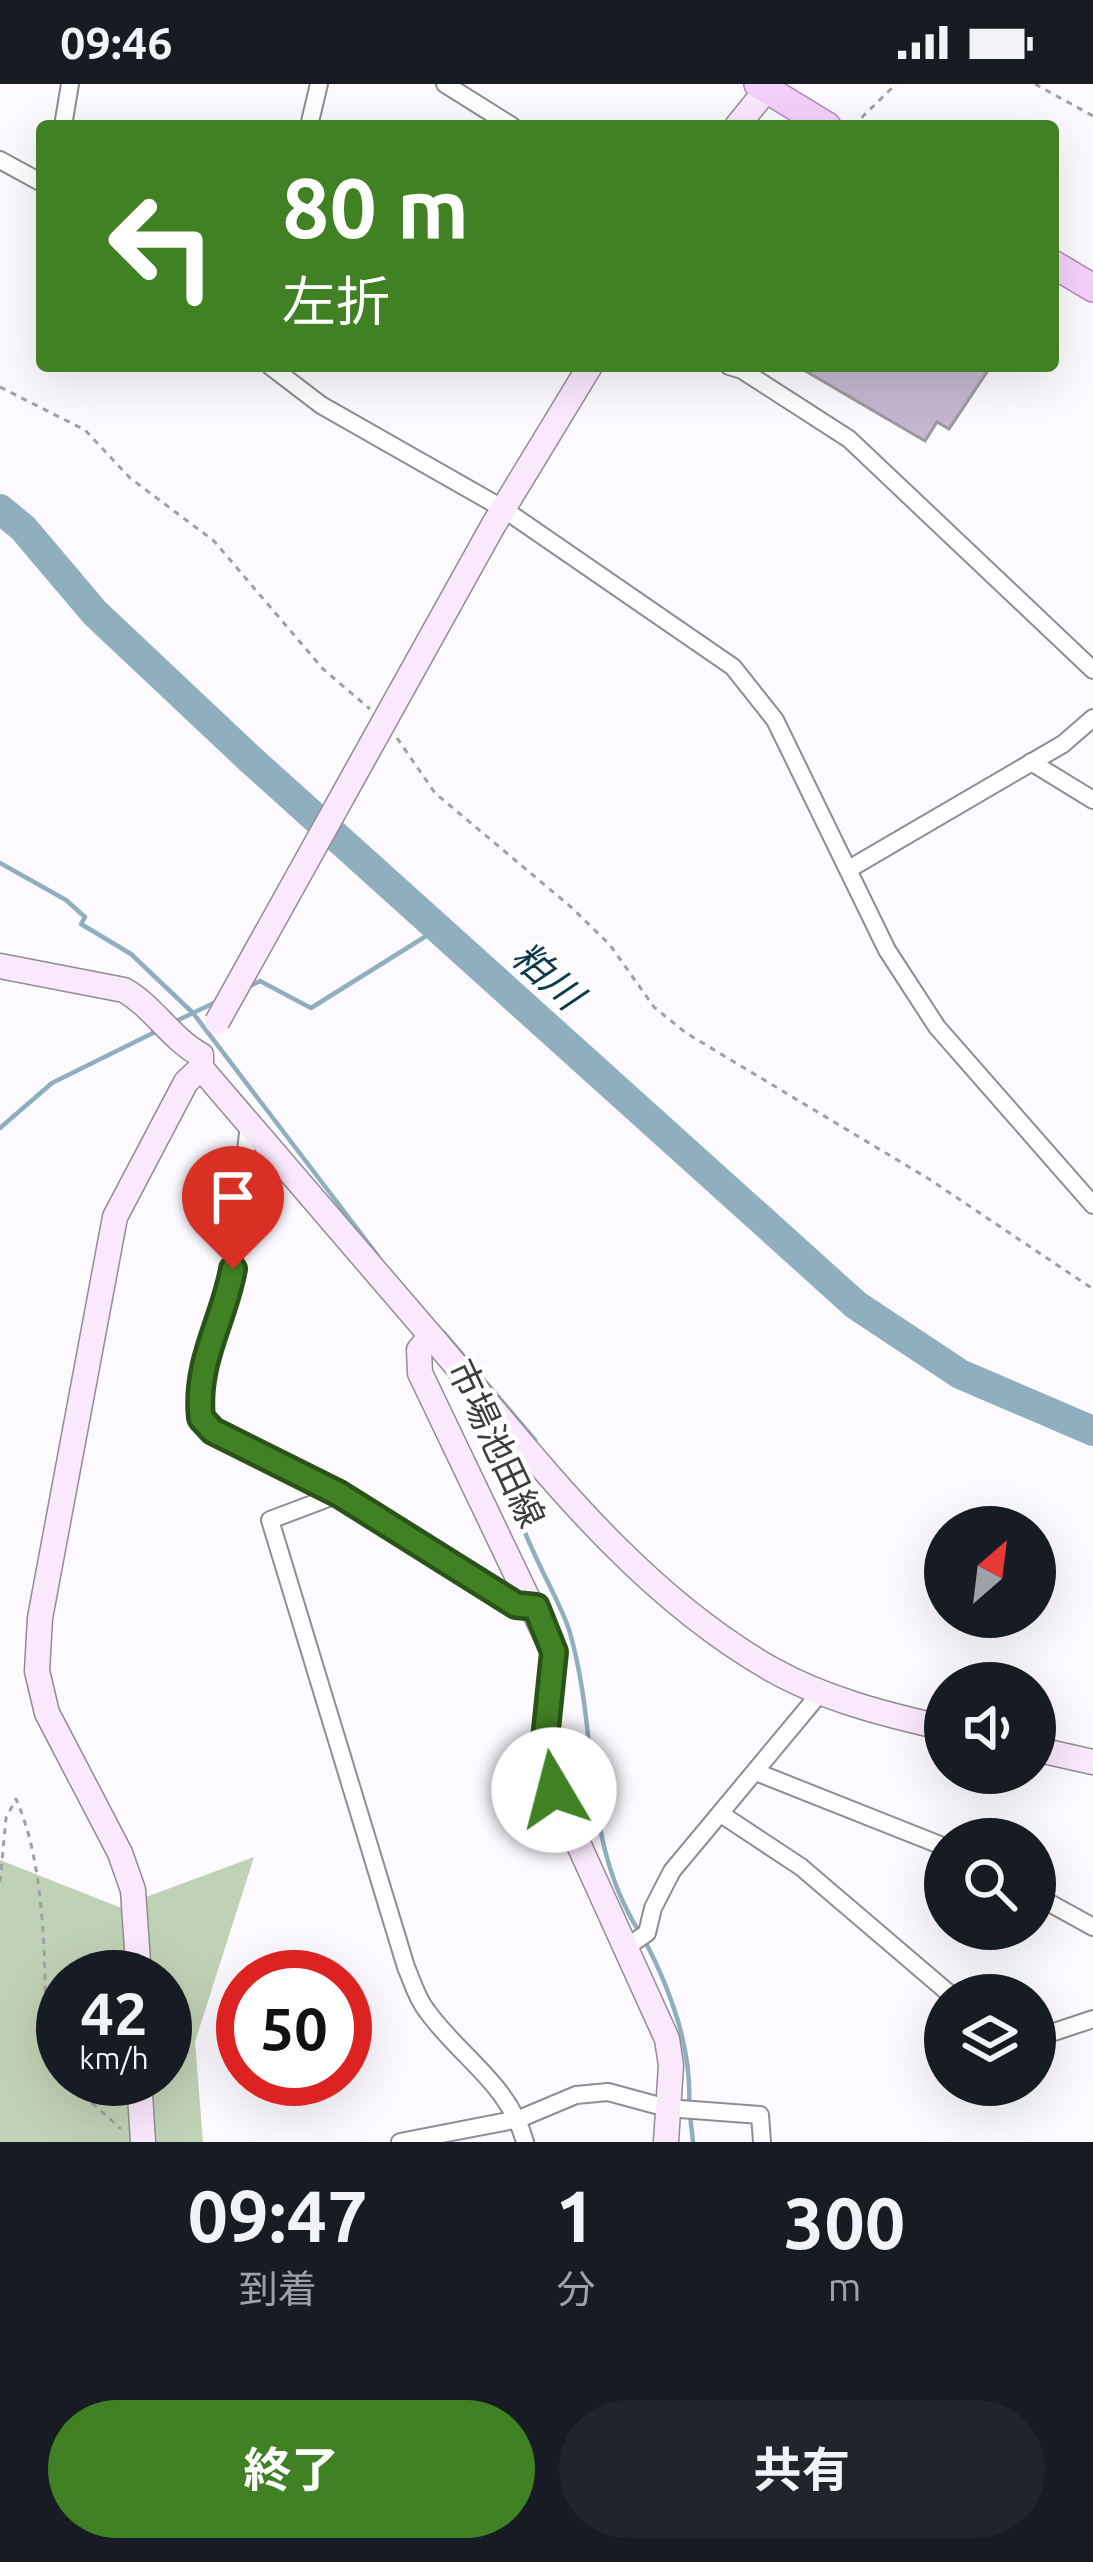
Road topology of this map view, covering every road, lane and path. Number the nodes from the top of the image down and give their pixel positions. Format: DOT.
graph roads {
  1 [pos="70,84"];
  2 [pos="319,84"];
  3 [pos="445,84"];
  4 [pos="896,84"];
  5 [pos="1035,84"];
  6 [pos="766,86"];
  7 [pos="1093,116"];
  8 [pos="64,120"];
  9 [pos="310,120"];
  10 [pos="502,120"];
  11 [pos="741,120"];
  12 [pos="818,120"];
  13 [pos="859,120"];
  14 [pos="0,160"];
  15 [pos="36,180"];
  16 [pos="1059,268"];
  17 [pos="1093,288"];
  18 [pos="278,372"];
  19 [pos="586,372"];
  20 [pos="745,372"];
  21 [pos="0,387"];
  22 [pos="498,516"];
  23 [pos="1093,670"];
  24 [pos="370,708"];
  25 [pos="1093,718"];
  26 [pos="384,724"];
  27 [pos="1031,762"];
  28 [pos="1093,800"];
  29 [pos="849,869"];
  30 [pos="0,966"];
  31 [pos="201,1062"];
  32 [pos="249,1124"];
  33 [pos="1093,1205"];
  34 [pos="1093,1289"];
  35 [pos="431,1336"];
  36 [pos="339,1494"];
  37 [pos="536,1607"];
  38 [pos="821,1692"];
  39 [pos="924,1722"];
  40 [pos="1056,1754"];
  41 [pos="1093,1762"];
  42 [pos="756,1772"];
  43 [pos="721,1814"];
  44 [pos="924,1838"];
  45 [pos="0,1882"];
  46 [pos="1056,1907"];
  47 [pos="1093,1927"];
  48 [pos="625,1948"];
  49 [pos="44,1950"];
  50 [pos="139,1950"];
  51 [pos="926,1974"];
  52 [pos="1093,2020"];
  53 [pos="1056,2031"];
  54 [pos="97,2106"];
  55 [pos="136,2106"];
  56 [pos="667,2108"];
  57 [pos="519,2119"];
  58 [pos="132,2136"];
  59 [pos="400,2142"];
  60 [pos="525,2142"];
  61 [pos="666,2142"];
  62 [pos="762,2142"];
  1 -- 8 [label="street"];
  2 -- 9 [label="street"];
  3 -- 10 [label="street"];
  4 -- 13 [label="path"];
  5 -- 7 [label="path"];
  6 -- 11 [label="street"];
  6 -- 12 [label="main road"];
  14 -- 15 [label="street"];
  16 -- 17 [label="main road"];
  18 -- 22 [label="street"];
  19 -- 22 [label="street"];
  20 -- 23 [label="street"];
  21 -- 24 [label="path"];
  22 -- 29 [label="street"];
  22 -- 31 [label="street, bridge"];
  25 -- 27 [label="street"];
  26 -- 34 [label="path"];
  27 -- 28 [label="street"];
  27 -- 29 [label="street"];
  29 -- 33 [label="street"];
  30 -- 31 [label="street, 市場池田線"];
  31 -- 32 [label="street, 市場池田線"];
  31 -- 50 [label="street"];
  32 -- 35 [label="street, 市場池田線"];
  32 -- 36 [label="street"];
  35 -- 37 [label="street, 市場池田線"];
  35 -- 38 [label="street"];
  36 -- 37 [label="street"];
  36 -- 57 [label="street"];
  37 -- 48 [label="street, 市場池田線"];
  38 -- 39 [label="street"];
  38 -- 42 [label="street"];
  40 -- 41 [label="street"];
  42 -- 43 [label="street"];
  42 -- 44 [label="street"];
  43 -- 48 [label="street"];
  43 -- 51 [label="street"];
  45 -- 49 [label="path"];
  46 -- 47 [label="street"];
  48 -- 56 [label="street, 市場池田線"];
  52 -- 53 [label="street"];
  54 -- 58 [label="path"];
  55 -- 58 [label="street"];
  56 -- 57 [label="street"];
  56 -- 61 [label="street, 市場池田線"];
  56 -- 62 [label="street"];
  57 -- 59 [label="street"];
  57 -- 60 [label="street"];
}
